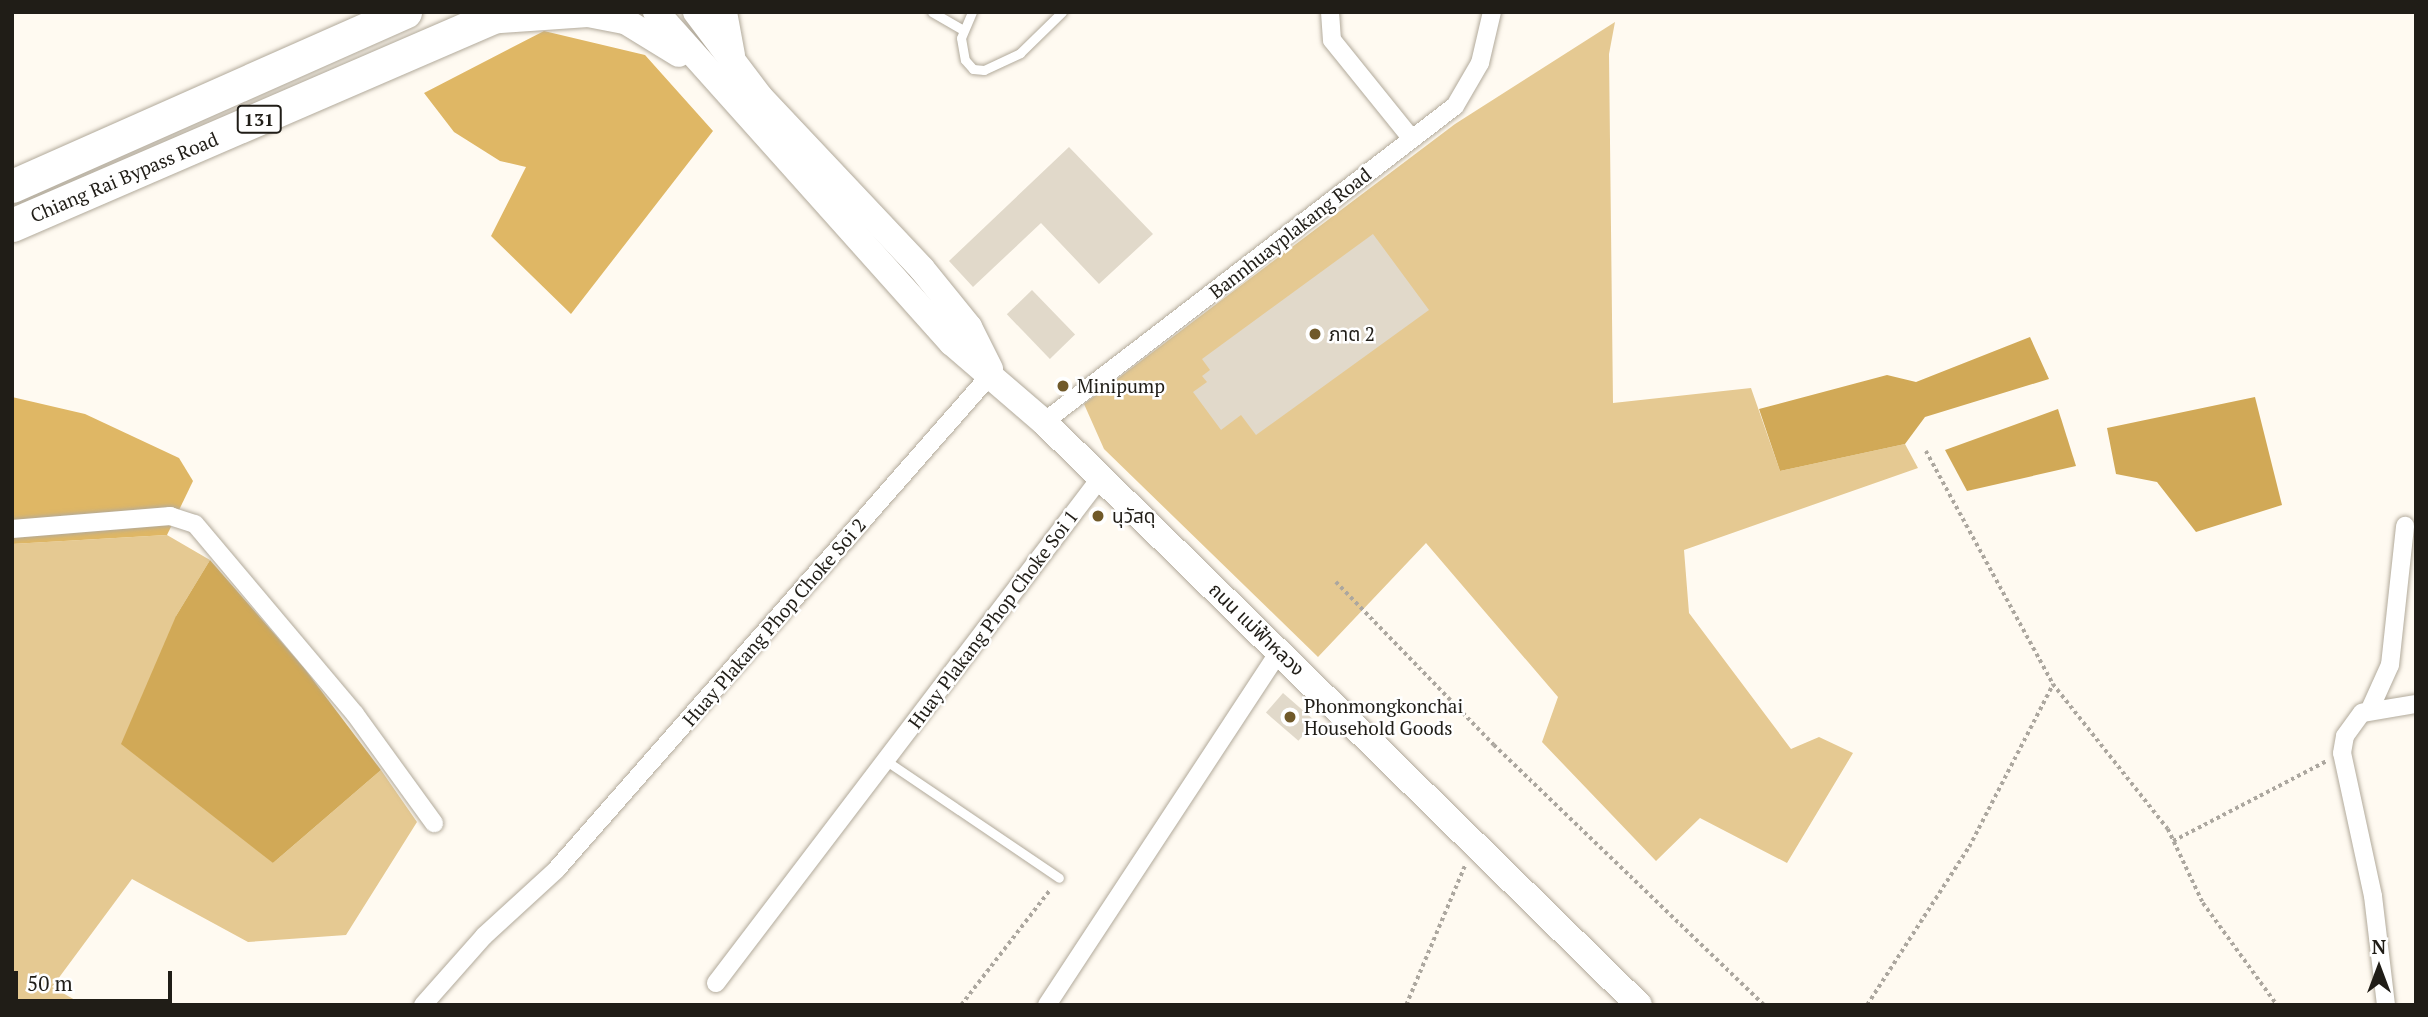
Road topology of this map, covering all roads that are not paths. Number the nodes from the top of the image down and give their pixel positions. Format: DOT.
graph roads {
  1 [pos="405,12"];
  2 [pos="656,12"];
  3 [pos="696,12"];
  4 [pos="724,12"];
  5 [pos="932,12"];
  6 [pos="972,12"];
  7 [pos="1062,12"];
  8 [pos="1329,12"];
  9 [pos="1492,12"];
  10 [pos="494,17"];
  11 [pos="963,30"];
  12 [pos="733,62"];
  13 [pos="708,76"];
  14 [pos="1412,139"];
  15 [pos="12,186"];
  16 [pos="12,225"];
  17 [pos="992,373"];
  18 [pos="1044,422"];
  19 [pos="1101,477"];
  20 [pos="2405,526"];
  21 [pos="12,529"];
  22 [pos="1280,650"];
  23 [pos="2416,704"];
  24 [pos="2371,707"];
  25 [pos="885,760"];
  26 [pos="434,823"];
  27 [pos="1059,878"];
  28 [pos="716,983"];
  29 [pos="423,1005"];
  30 [pos="1047,1005"];
  31 [pos="1639,1005"];
  32 [pos="2386,1005"];
  1 -- 15 [label="highway, Chiang Rai Bypass Road / 131"];
  2 -- 13 [label="street"];
  3 -- 12 [label="street"];
  4 -- 12 [label="street"];
  5 -- 11 [label="lane"];
  6 -- 11 [label="lane"];
  7 -- 11 [label="lane"];
  8 -- 14 [label="street"];
  9 -- 14 [label="street, Bannhuayplakang Road"];
  10 -- 13 [label="street"];
  10 -- 16 [label="highway, Chiang Rai Bypass Road / 131"];
  12 -- 17 [label="street"];
  13 -- 17 [label="street"];
  14 -- 18 [label="street, Bannhuayplakang Road"];
  17 -- 18 [label="street, ถนน แม่ฟ้าหลวง"];
  17 -- 29 [label="street, Huay Plakang Phop Choke Soi 2"];
  18 -- 19 [label="street, ถนน แม่ฟ้าหลวง"];
  19 -- 22 [label="street, ถนน แม่ฟ้าหลวง"];
  19 -- 25 [label="street, Huay Plakang Phop Choke Soi 1"];
  20 -- 24 [label="street"];
  21 -- 26 [label="street"];
  22 -- 30 [label="street"];
  22 -- 31 [label="street, ถนน แม่ฟ้าหลวง"];
  23 -- 24 [label="street"];
  24 -- 32 [label="street"];
  25 -- 27 [label="lane"];
  25 -- 28 [label="street, Huay Plakang Phop Choke Soi 1"];
}
